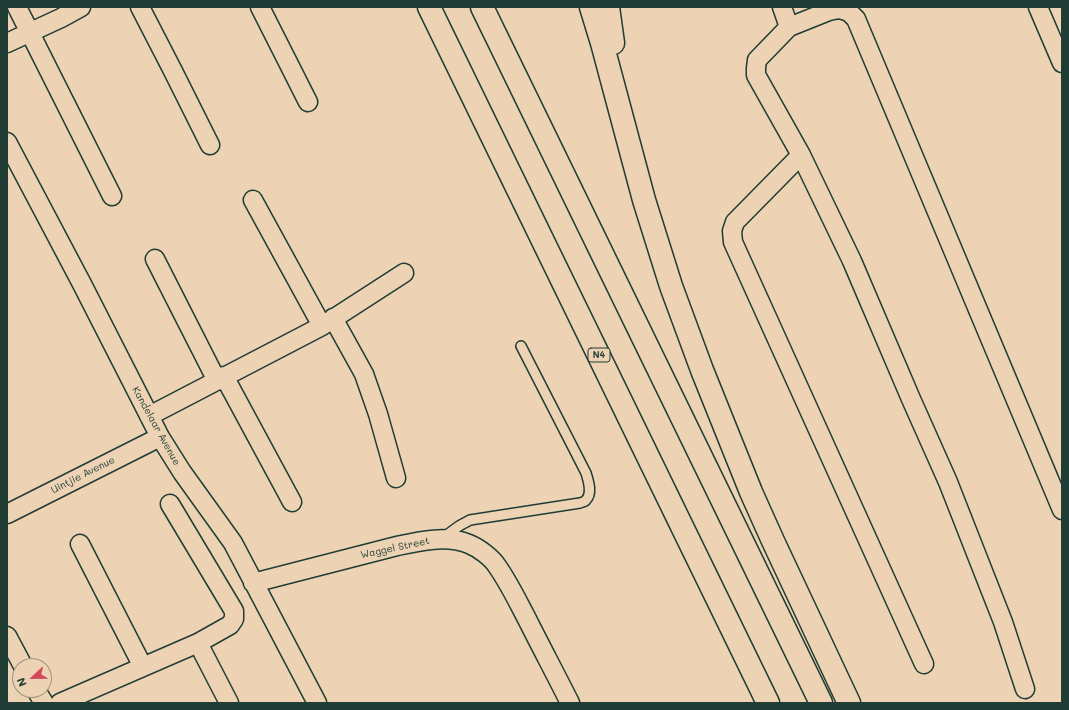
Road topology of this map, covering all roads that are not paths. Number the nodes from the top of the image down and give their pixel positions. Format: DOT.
graph roads {
  1 [pos="17,7"];
  2 [pos="81,7"];
  3 [pos="140,7"];
  4 [pos="260,7"];
  5 [pos="429,7"];
  6 [pos="482,7"];
  7 [pos="591,7"];
  8 [pos="608,7"];
  9 [pos="782,7"];
  10 [pos="1038,7"];
  11 [pos="789,27"];
  12 [pos="29,32"];
  13 [pos="7,43"];
  14 [pos="1062,63"];
  15 [pos="308,102"];
  16 [pos="626,129"];
  17 [pos="7,142"];
  18 [pos="210,146"];
  19 [pos="801,155"];
  20 [pos="112,196"];
  21 [pos="253,200"];
  22 [pos="155,259"];
  23 [pos="404,272"];
  24 [pos="328,322"];
  25 [pos="521,346"];
  26 [pos="220,378"];
  27 [pos="149,416"];
  28 [pos="160,437"];
  29 [pos="396,478"];
  30 [pos="292,502"];
  31 [pos="170,504"];
  32 [pos="1062,510"];
  33 [pos="7,514"];
  34 [pos="441,540"];
  35 [pos="80,544"];
  36 [pos="253,583"];
  37 [pos="7,636"];
  38 [pos="198,643"];
  39 [pos="19,658"];
  40 [pos="924,664"];
  41 [pos="144,667"];
  42 [pos="1025,689"];
  43 [pos="60,703"];
  44 [pos="229,703"];
  45 [pos="317,703"];
  46 [pos="570,703"];
  47 [pos="768,703"];
  48 [pos="821,703"];
  49 [pos="848,703"];
  1 -- 12 [label="street"];
  2 -- 12 [label="street"];
  3 -- 18 [label="street"];
  4 -- 15 [label="street"];
  5 -- 47 [label="highway, N4"];
  6 -- 48 [label="highway"];
  7 -- 16 [label="highway"];
  8 -- 16 [label="highway"];
  9 -- 11 [label="street"];
  10 -- 14 [label="street"];
  11 -- 19 [label="street"];
  11 -- 32 [label="street"];
  12 -- 13 [label="street"];
  12 -- 20 [label="street"];
  16 -- 49 [label="highway"];
  17 -- 27 [label="street, Kandelaar Avenue"];
  19 -- 40 [label="street"];
  19 -- 42 [label="street"];
  21 -- 24 [label="street"];
  22 -- 26 [label="street"];
  23 -- 24 [label="street"];
  24 -- 26 [label="street"];
  24 -- 29 [label="street"];
  25 -- 34 [label="lane"];
  26 -- 27 [label="street"];
  26 -- 30 [label="street"];
  27 -- 28 [label="street, Kandelaar Avenue"];
  28 -- 33 [label="street, Uintjie Avenue"];
  28 -- 36 [label="street, Kandelaar Avenue"];
  31 -- 38 [label="street"];
  34 -- 36 [label="street, Waggel Street"];
  34 -- 46 [label="street, Waggel Street"];
  35 -- 41 [label="street"];
  36 -- 45 [label="street, Kandelaar Avenue"];
  37 -- 39 [label="street"];
  38 -- 41 [label="street"];
  38 -- 44 [label="street"];
  41 -- 43 [label="street"];
}
